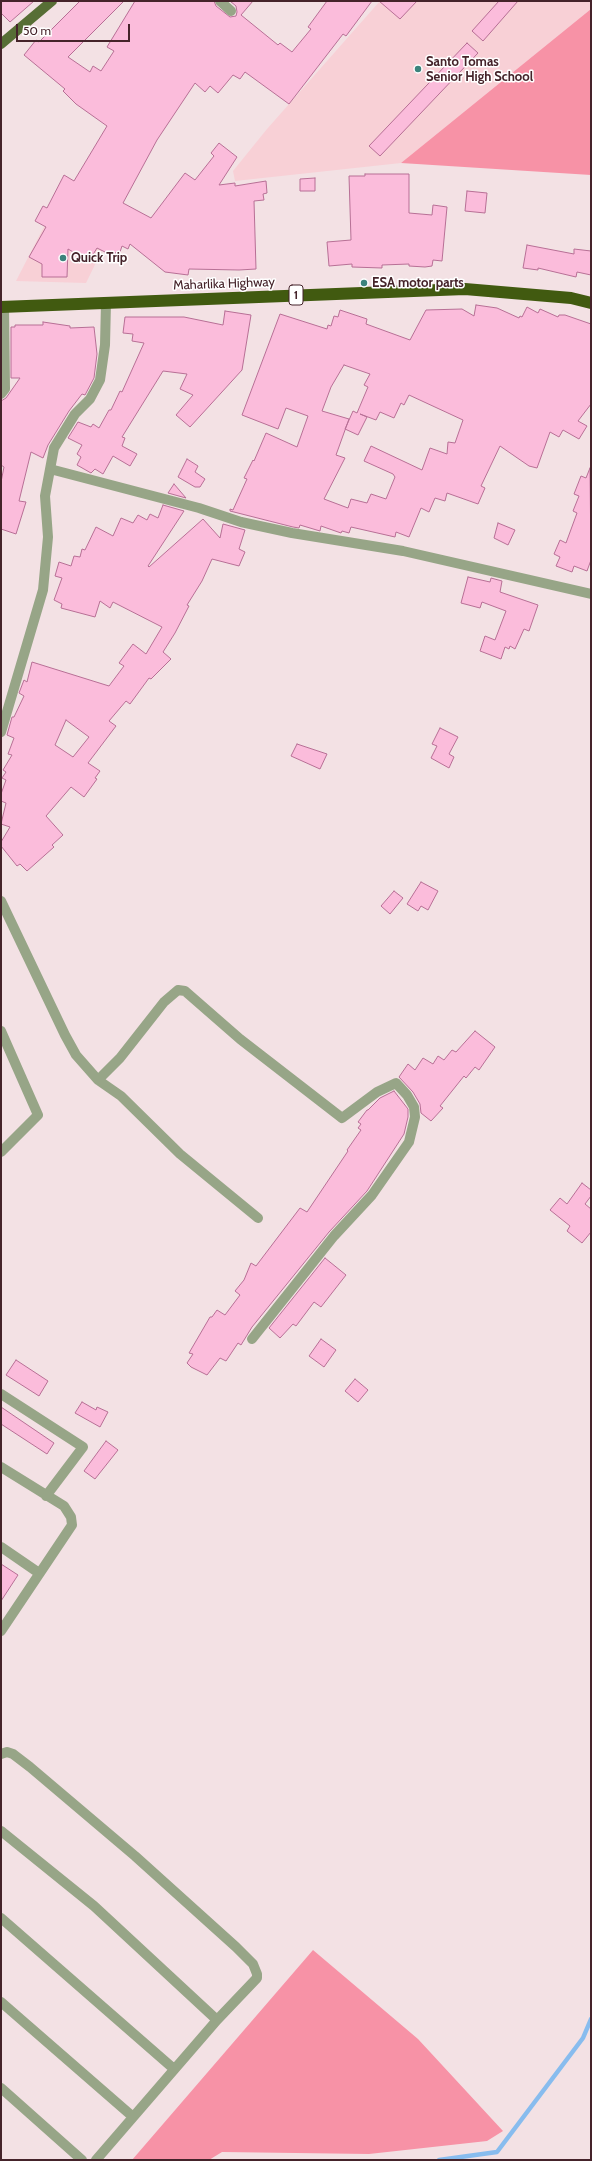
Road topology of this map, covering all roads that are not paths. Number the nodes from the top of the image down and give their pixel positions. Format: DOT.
graph roads {
  1 [pos="52,1"];
  2 [pos="220,1"];
  3 [pos="231,11"];
  4 [pos="1,44"];
  5 [pos="106,303"];
  6 [pos="591,303"];
  7 [pos="3,307"];
  8 [pos="1,394"];
  9 [pos="50,469"];
  10 [pos="591,594"];
  11 [pos="1,732"];
  12 [pos="1,901"];
  13 [pos="1,1031"];
  14 [pos="98,1080"];
  15 [pos="1,1152"];
  16 [pos="258,1218"];
  17 [pos="252,1339"];
  18 [pos="1,1394"];
  19 [pos="1,1467"];
  20 [pos="46,1496"];
  21 [pos="1,1547"];
  22 [pos="39,1573"];
  23 [pos="1,1631"];
  24 [pos="1,1754"];
  25 [pos="1,1831"];
  26 [pos="1,1918"];
  27 [pos="1,2002"];
  28 [pos="217,2020"];
  29 [pos="174,2069"];
  30 [pos="1,2088"];
  31 [pos="132,2116"];
  32 [pos="82,2160"];
  33 [pos="96,2160"];
  1 -- 4 [label="main road"];
  2 -- 3 [label="street"];
  5 -- 6 [label="highway, Maharlika Highway / 1"];
  5 -- 7 [label="highway, Maharlika Highway / 1"];
  5 -- 9 [label="street"];
  7 -- 8 [label="street"];
  9 -- 10 [label="street"];
  9 -- 11 [label="street"];
  12 -- 14 [label="street"];
  13 -- 15 [label="street"];
  14 -- 16 [label="street"];
  14 -- 17 [label="street"];
  18 -- 20 [label="street"];
  19 -- 20 [label="street"];
  20 -- 22 [label="street"];
  21 -- 22 [label="street"];
  22 -- 23 [label="street"];
  24 -- 28 [label="street"];
  25 -- 28 [label="street"];
  26 -- 29 [label="street"];
  27 -- 31 [label="street"];
  28 -- 29 [label="street"];
  29 -- 31 [label="street"];
  30 -- 32 [label="street"];
  31 -- 33 [label="street"];
}
